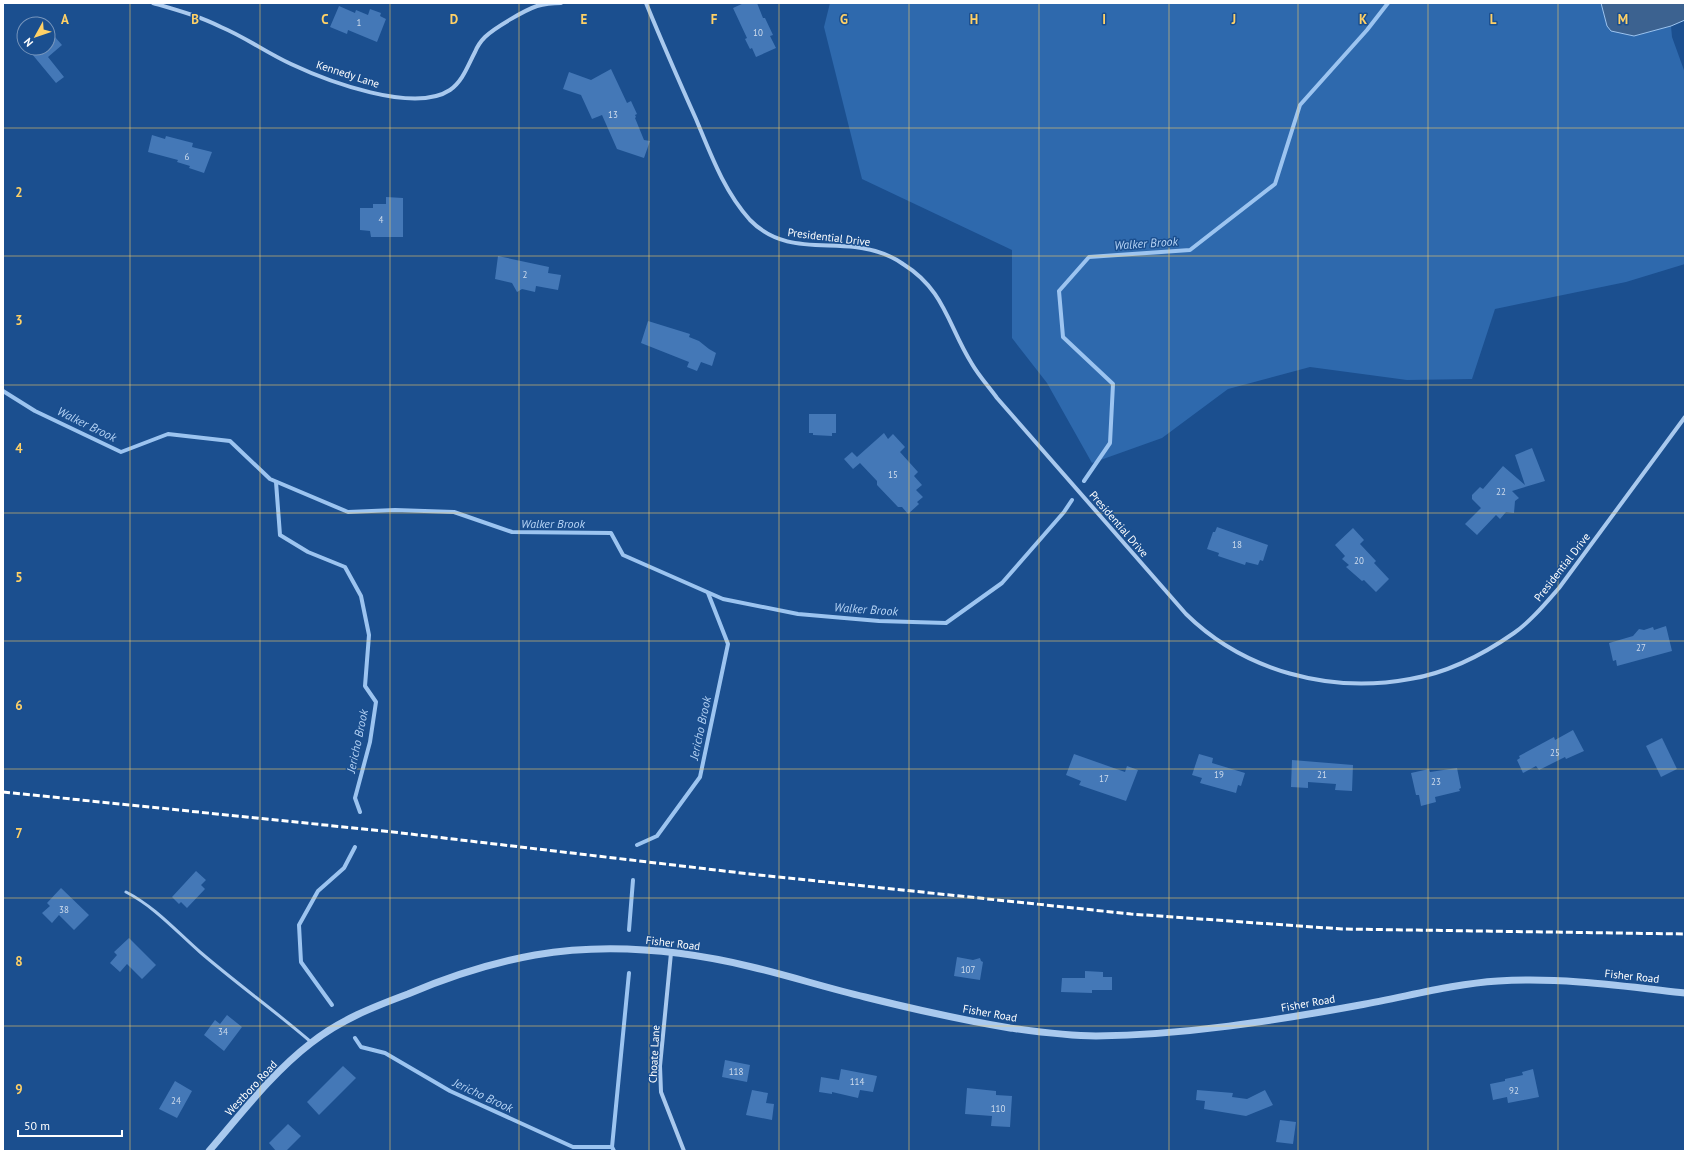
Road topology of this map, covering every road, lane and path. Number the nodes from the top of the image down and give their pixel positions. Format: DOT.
graph roads {
  1 [pos="153,3"];
  2 [pos="561,3"];
  3 [pos="646,3"];
  4 [pos="1685,417"];
  5 [pos="126,892"];
  6 [pos="671,953"];
  7 [pos="1685,993"];
  8 [pos="311,1042"];
  9 [pos="209,1151"];
  10 [pos="684,1151"];
  1 -- 2 [label="street, Kennedy Lane"];
  3 -- 4 [label="street, Presidential Drive"];
  5 -- 8 [label="lane"];
  6 -- 7 [label="street, Fisher Road"];
  6 -- 8 [label="street, Fisher Road"];
  6 -- 10 [label="street, Choate Lane"];
  8 -- 9 [label="street, Westboro Road"];
}
